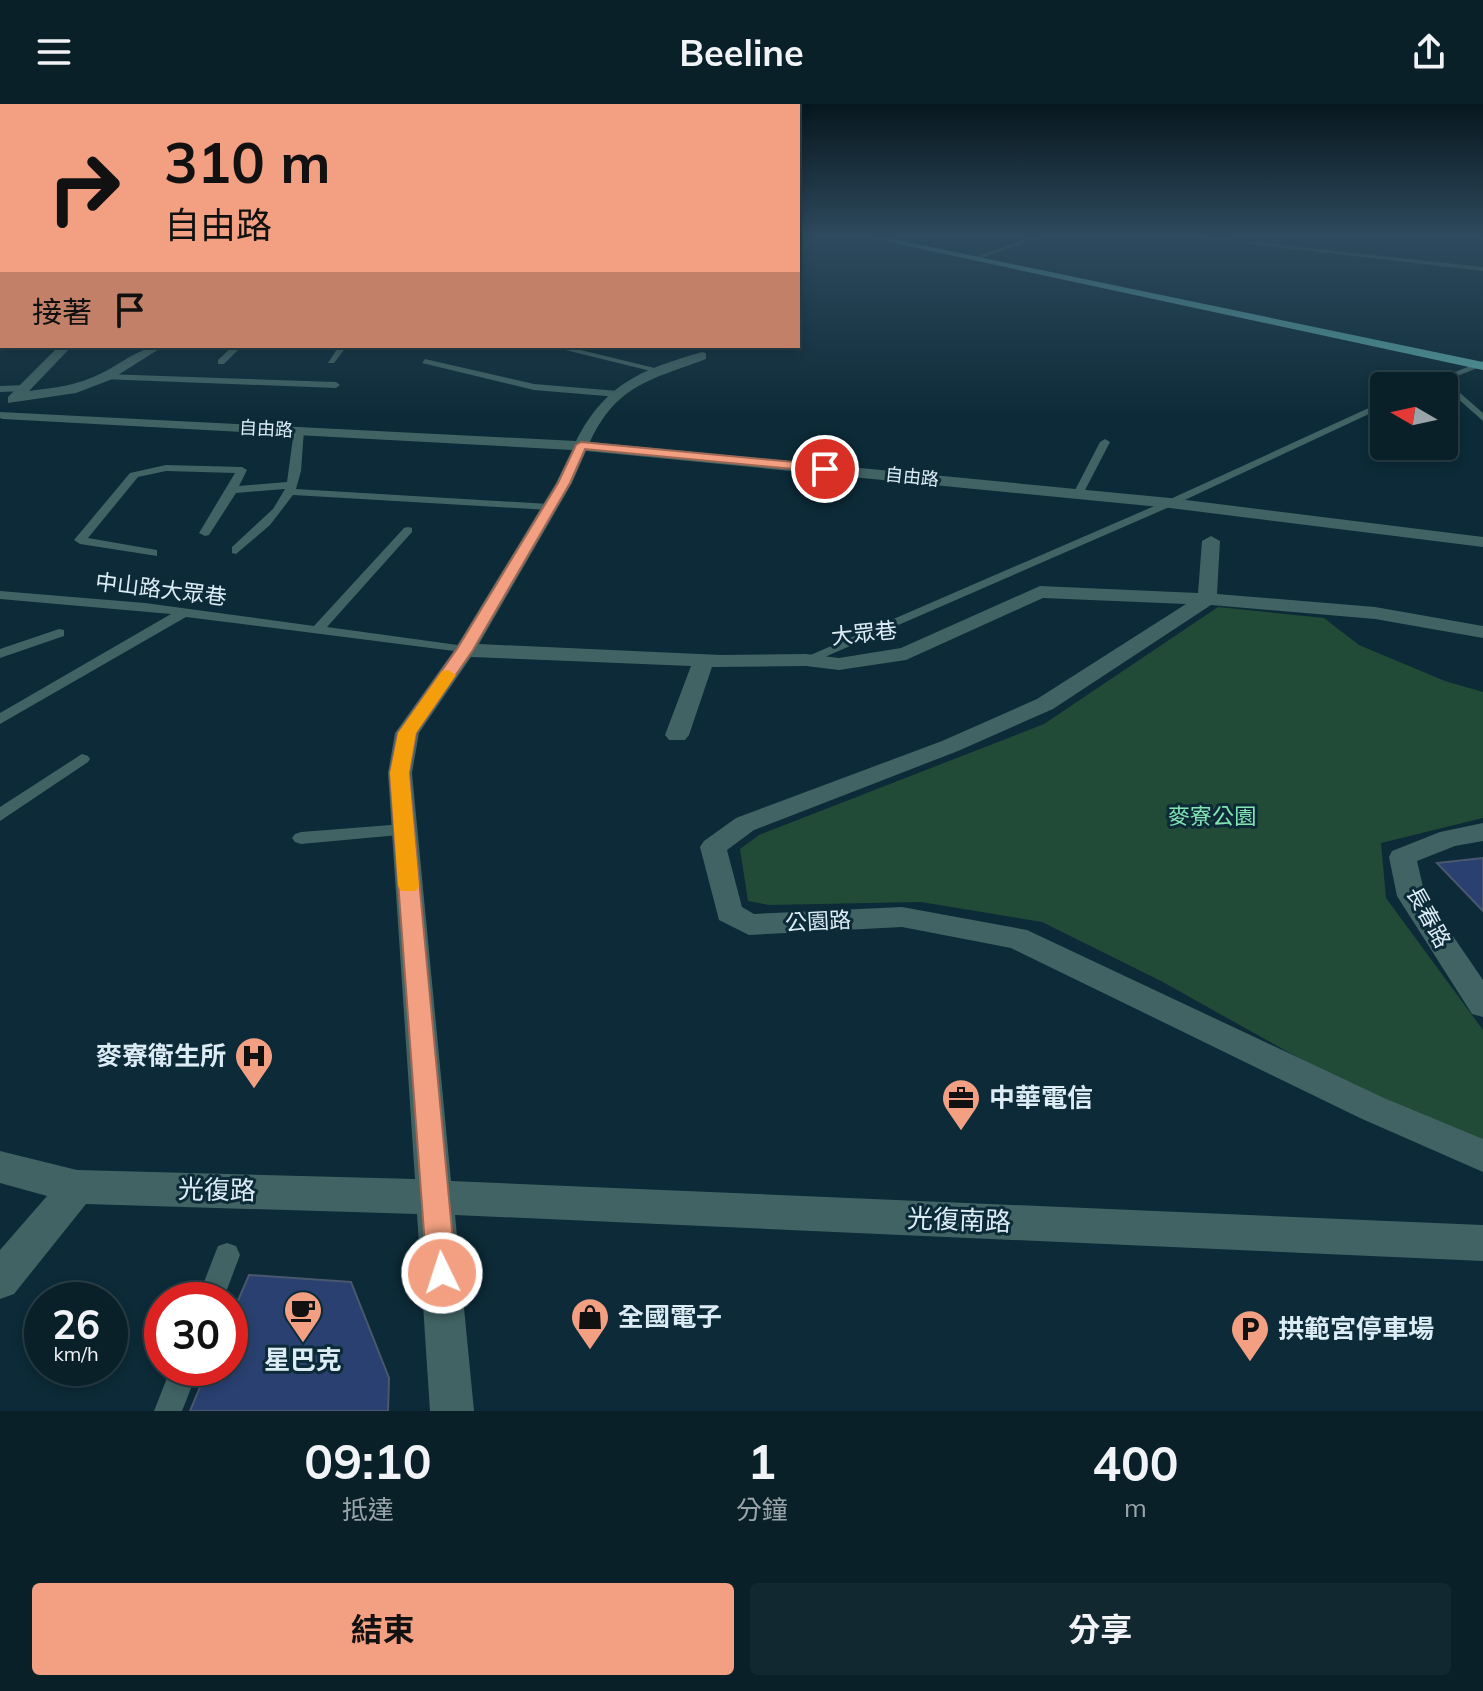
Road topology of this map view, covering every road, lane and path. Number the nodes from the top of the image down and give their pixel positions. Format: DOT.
graph roads {
  1 [pos="1171,297"];
  2 [pos="64,348"];
  3 [pos="155,348"];
  4 [pos="236,348"];
  5 [pos="341,348"];
  6 [pos="562,348"];
  7 [pos="702,356"];
  8 [pos="331,361"];
  9 [pos="425,361"];
  10 [pos="221,362"];
  11 [pos="1482,363"];
  12 [pos="663,371"];
  13 [pos="1458,372"];
  14 [pos="105,377"];
  15 [pos="336,385"];
  16 [pos="0,389"];
  17 [pos="20,393"];
  18 [pos="618,394"];
  19 [pos="1459,395"];
  20 [pos="1370,410"];
  21 [pos="2,417"];
  22 [pos="1483,418"];
  23 [pos="299,430"];
  24 [pos="1105,442"];
  25 [pos="581,445"];
  26 [pos="292,488"];
  27 [pos="232,490"];
  28 [pos="1078,494"];
  29 [pos="1170,503"];
  30 [pos="549,507"];
  31 [pos="408,530"];
  32 [pos="205,533"];
  33 [pos="1211,541"];
  34 [pos="1483,542"];
  35 [pos="236,550"];
  36 [pos="153,553"];
  37 [pos="0,595"];
  38 [pos="1207,599"];
  39 [pos="183,613"];
  40 [pos="316,631"];
  41 [pos="1483,632"];
  42 [pos="59,633"];
  43 [pos="465,650"];
  44 [pos="0,654"];
  45 [pos="806,660"];
  46 [pos="704,661"];
  47 [pos="0,719"];
  48 [pos="677,735"];
  49 [pos="82,759"];
  50 [pos="0,815"];
  51 [pos="404,830"];
  52 [pos="1483,832"];
  53 [pos="301,838"];
  54 [pos="1483,1005"];
  55 [pos="1483,1156"];
  56 [pos="0,1167"];
  57 [pos="77,1187"];
  58 [pos="436,1198"];
  59 [pos="1483,1243"];
  60 [pos="227,1255"];
  61 [pos="0,1280"];
  62 [pos="217,1282"];
  63 [pos="178,1386"];
  64 [pos="168,1411"];
  65 [pos="452,1411"];
  1 -- 11 [label="main road"];
  2 -- 17 [label="street"];
  3 -- 14 [label="street"];
  4 -- 10 [label="lane"];
  5 -- 8 [label="lane"];
  6 -- 12 [label="lane"];
  7 -- 12 [label="street"];
  9 -- 18 [label="lane"];
  11 -- 13 [label="lane"];
  12 -- 18 [label="street"];
  14 -- 15 [label="lane"];
  14 -- 17 [label="street"];
  16 -- 17 [label="lane"];
  17 -- 21 [label="street"];
  18 -- 25 [label="street"];
  19 -- 22 [label="lane"];
  20 -- 29 [label="lane"];
  21 -- 23 [label="street, 自由路"];
  23 -- 25 [label="street, 自由路"];
  23 -- 26 [label="lane"];
  24 -- 28 [label="lane"];
  25 -- 28 [label="street, 自由路"];
  25 -- 30 [label="street"];
  26 -- 27 [label="lane"];
  26 -- 30 [label="lane"];
  26 -- 35 [label="lane"];
  27 -- 32 [label="lane"];
  27 -- 36 [label="lane"];
  28 -- 29 [label="street, 自由路"];
  29 -- 34 [label="street, 自由路"];
  29 -- 45 [label="lane"];
  30 -- 43 [label="street"];
  31 -- 40 [label="lane"];
  33 -- 38 [label="street"];
  37 -- 39 [label="lane, 中山路大眾巷"];
  38 -- 41 [label="street"];
  38 -- 45 [label="street, 大眾巷"];
  38 -- 55 [label="street, 公園路"];
  39 -- 40 [label="lane, 中山路大眾巷"];
  39 -- 47 [label="lane"];
  40 -- 43 [label="lane, 中山路大眾巷"];
  42 -- 44 [label="lane"];
  43 -- 46 [label="street, 大眾巷"];
  43 -- 51 [label="street"];
  45 -- 46 [label="street, 大眾巷"];
  46 -- 48 [label="street"];
  49 -- 50 [label="lane"];
  51 -- 53 [label="lane"];
  51 -- 58 [label="street"];
  52 -- 54 [label="street, 長春路"];
  56 -- 57 [label="street, 光復路"];
  57 -- 58 [label="street, 光復路"];
  57 -- 61 [label="street"];
  58 -- 59 [label="street, 光復南路"];
  58 -- 65 [label="street"];
  60 -- 62 [label="lane"];
  63 -- 64 [label="lane"];
}
